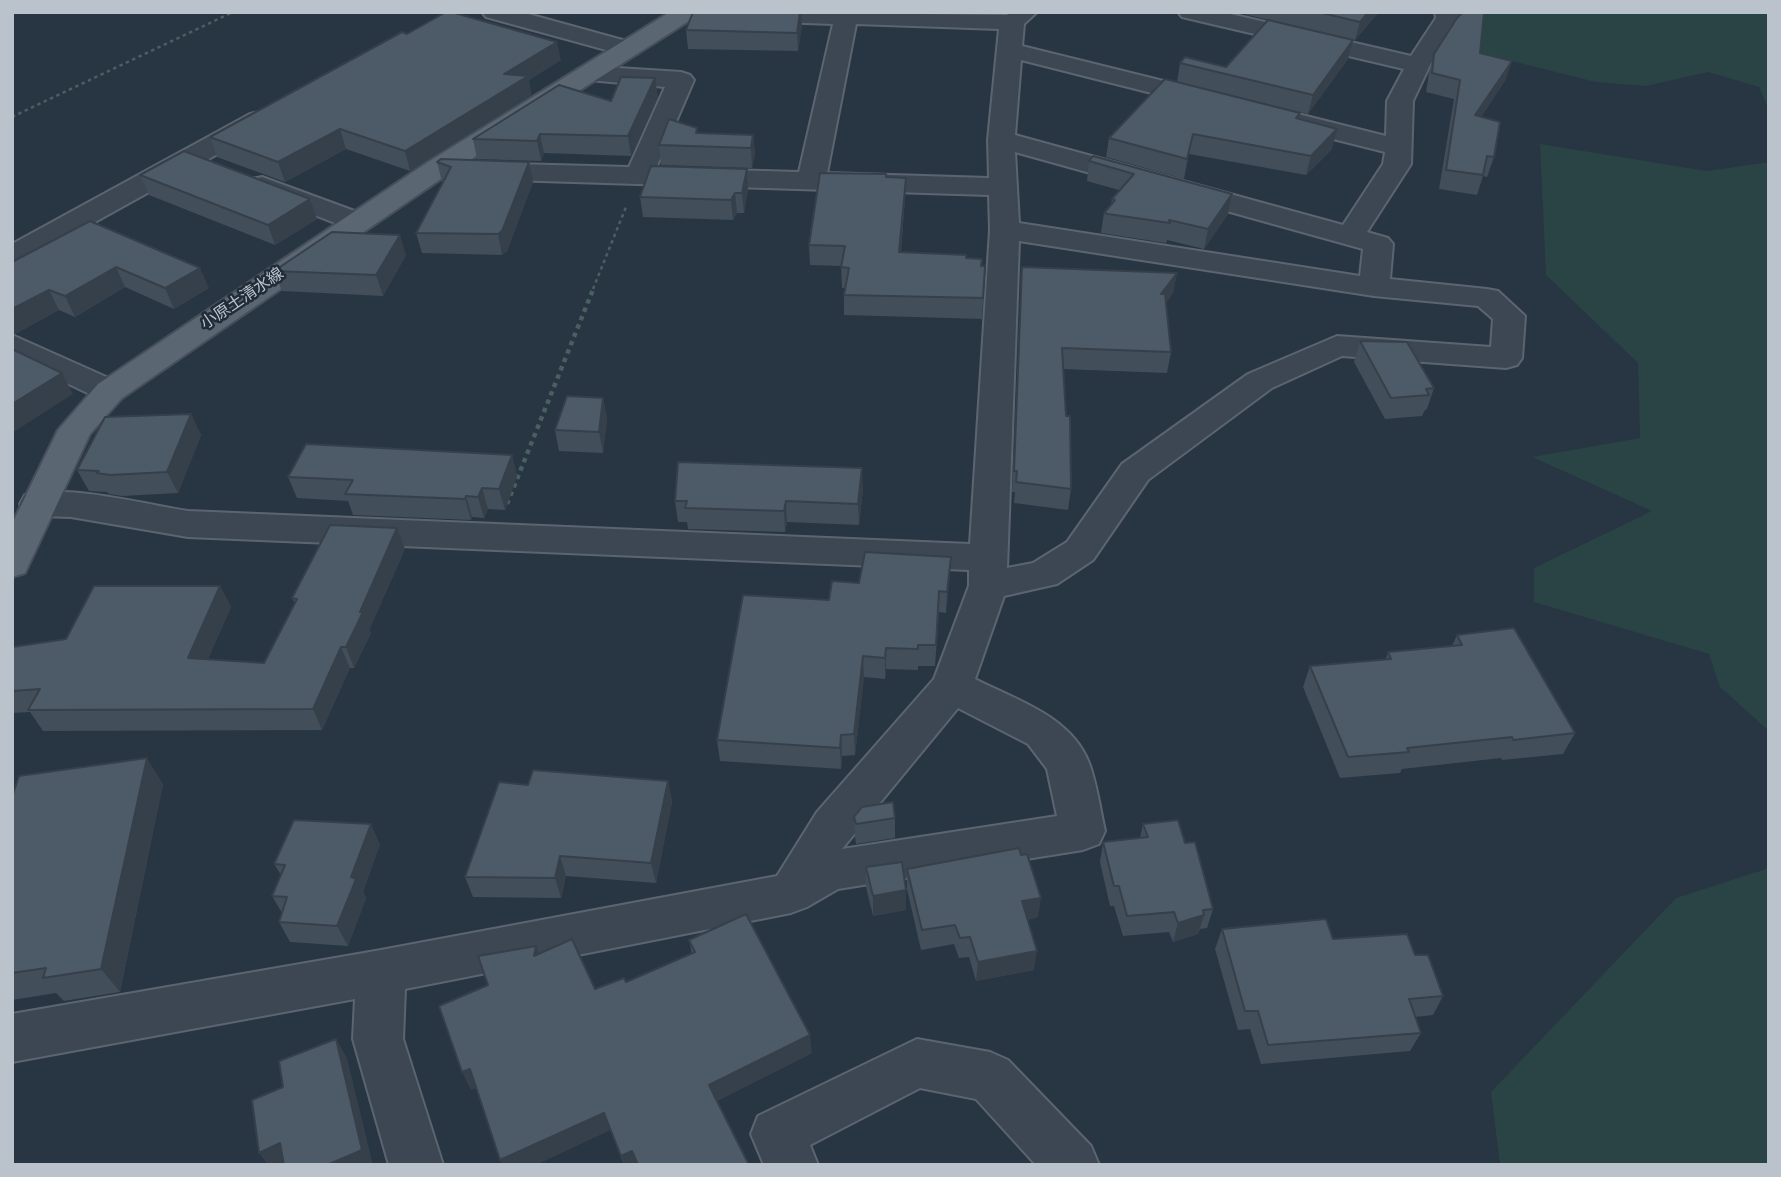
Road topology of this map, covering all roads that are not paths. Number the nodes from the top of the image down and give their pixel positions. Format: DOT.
graph roads {
  1 [pos="494,12"];
  2 [pos="1190,12"];
  3 [pos="1447,12"];
  4 [pos="700,13"];
  5 [pos="846,17"];
  6 [pos="1018,17"];
  7 [pos="628,48"];
  8 [pos="1009,50"];
  9 [pos="1418,65"];
  10 [pos="587,74"];
  11 [pos="1224,103"];
  12 [pos="284,106"];
  13 [pos="1264,114"];
  14 [pos="1001,140"];
  15 [pos="1399,147"];
  16 [pos="217,168"];
  17 [pos="438,168"];
  18 [pos="638,177"];
  19 [pos="811,182"];
  20 [pos="1003,187"];
  21 [pos="358,222"];
  22 [pos="1005,230"];
  23 [pos="1350,236"];
  24 [pos="12,256"];
  25 [pos="1374,287"];
  26 [pos="12,345"];
  27 [pos="110,391"];
  28 [pos="38,504"];
  29 [pos="12,564"];
  30 [pos="989,572"];
  31 [pos="952,686"];
  32 [pos="791,893"];
  33 [pos="381,972"];
  34 [pos="12,1038"];
  35 [pos="416,1165"];
  36 [pos="791,1165"];
  37 [pos="1072,1165"];
  1 -- 7 [label="street"];
  2 -- 9 [label="street"];
  3 -- 9 [label="street"];
  4 -- 5 [label="street"];
  4 -- 7 [label="main road, 小原土清水線"];
  5 -- 6 [label="street"];
  5 -- 19 [label="street"];
  6 -- 8 [label="street"];
  7 -- 10 [label="main road, 小原土清水線"];
  8 -- 11 [label="street"];
  8 -- 14 [label="street"];
  9 -- 15 [label="street"];
  10 -- 17 [label="main road, 小原土清水線"];
  10 -- 18 [label="street"];
  12 -- 16 [label="street"];
  13 -- 15 [label="street"];
  14 -- 20 [label="street"];
  14 -- 23 [label="street"];
  15 -- 23 [label="street"];
  16 -- 21 [label="street"];
  16 -- 24 [label="street"];
  17 -- 18 [label="street"];
  17 -- 21 [label="main road, 小原土清水線"];
  18 -- 19 [label="street"];
  19 -- 20 [label="street"];
  20 -- 22 [label="street"];
  21 -- 27 [label="main road, 小原土清水線"];
  22 -- 25 [label="street"];
  22 -- 30 [label="street"];
  23 -- 25 [label="street"];
  25 -- 30 [label="street"];
  26 -- 27 [label="street"];
  27 -- 28 [label="main road, 小原土清水線"];
  28 -- 29 [label="main road, 小原土清水線"];
  28 -- 30 [label="street"];
  30 -- 31 [label="street"];
  31 -- 32 [label="street"];
  31 -- 32 [label="street"];
  32 -- 33 [label="street"];
  33 -- 34 [label="street"];
  33 -- 35 [label="street"];
  36 -- 37 [label="street"];
}
